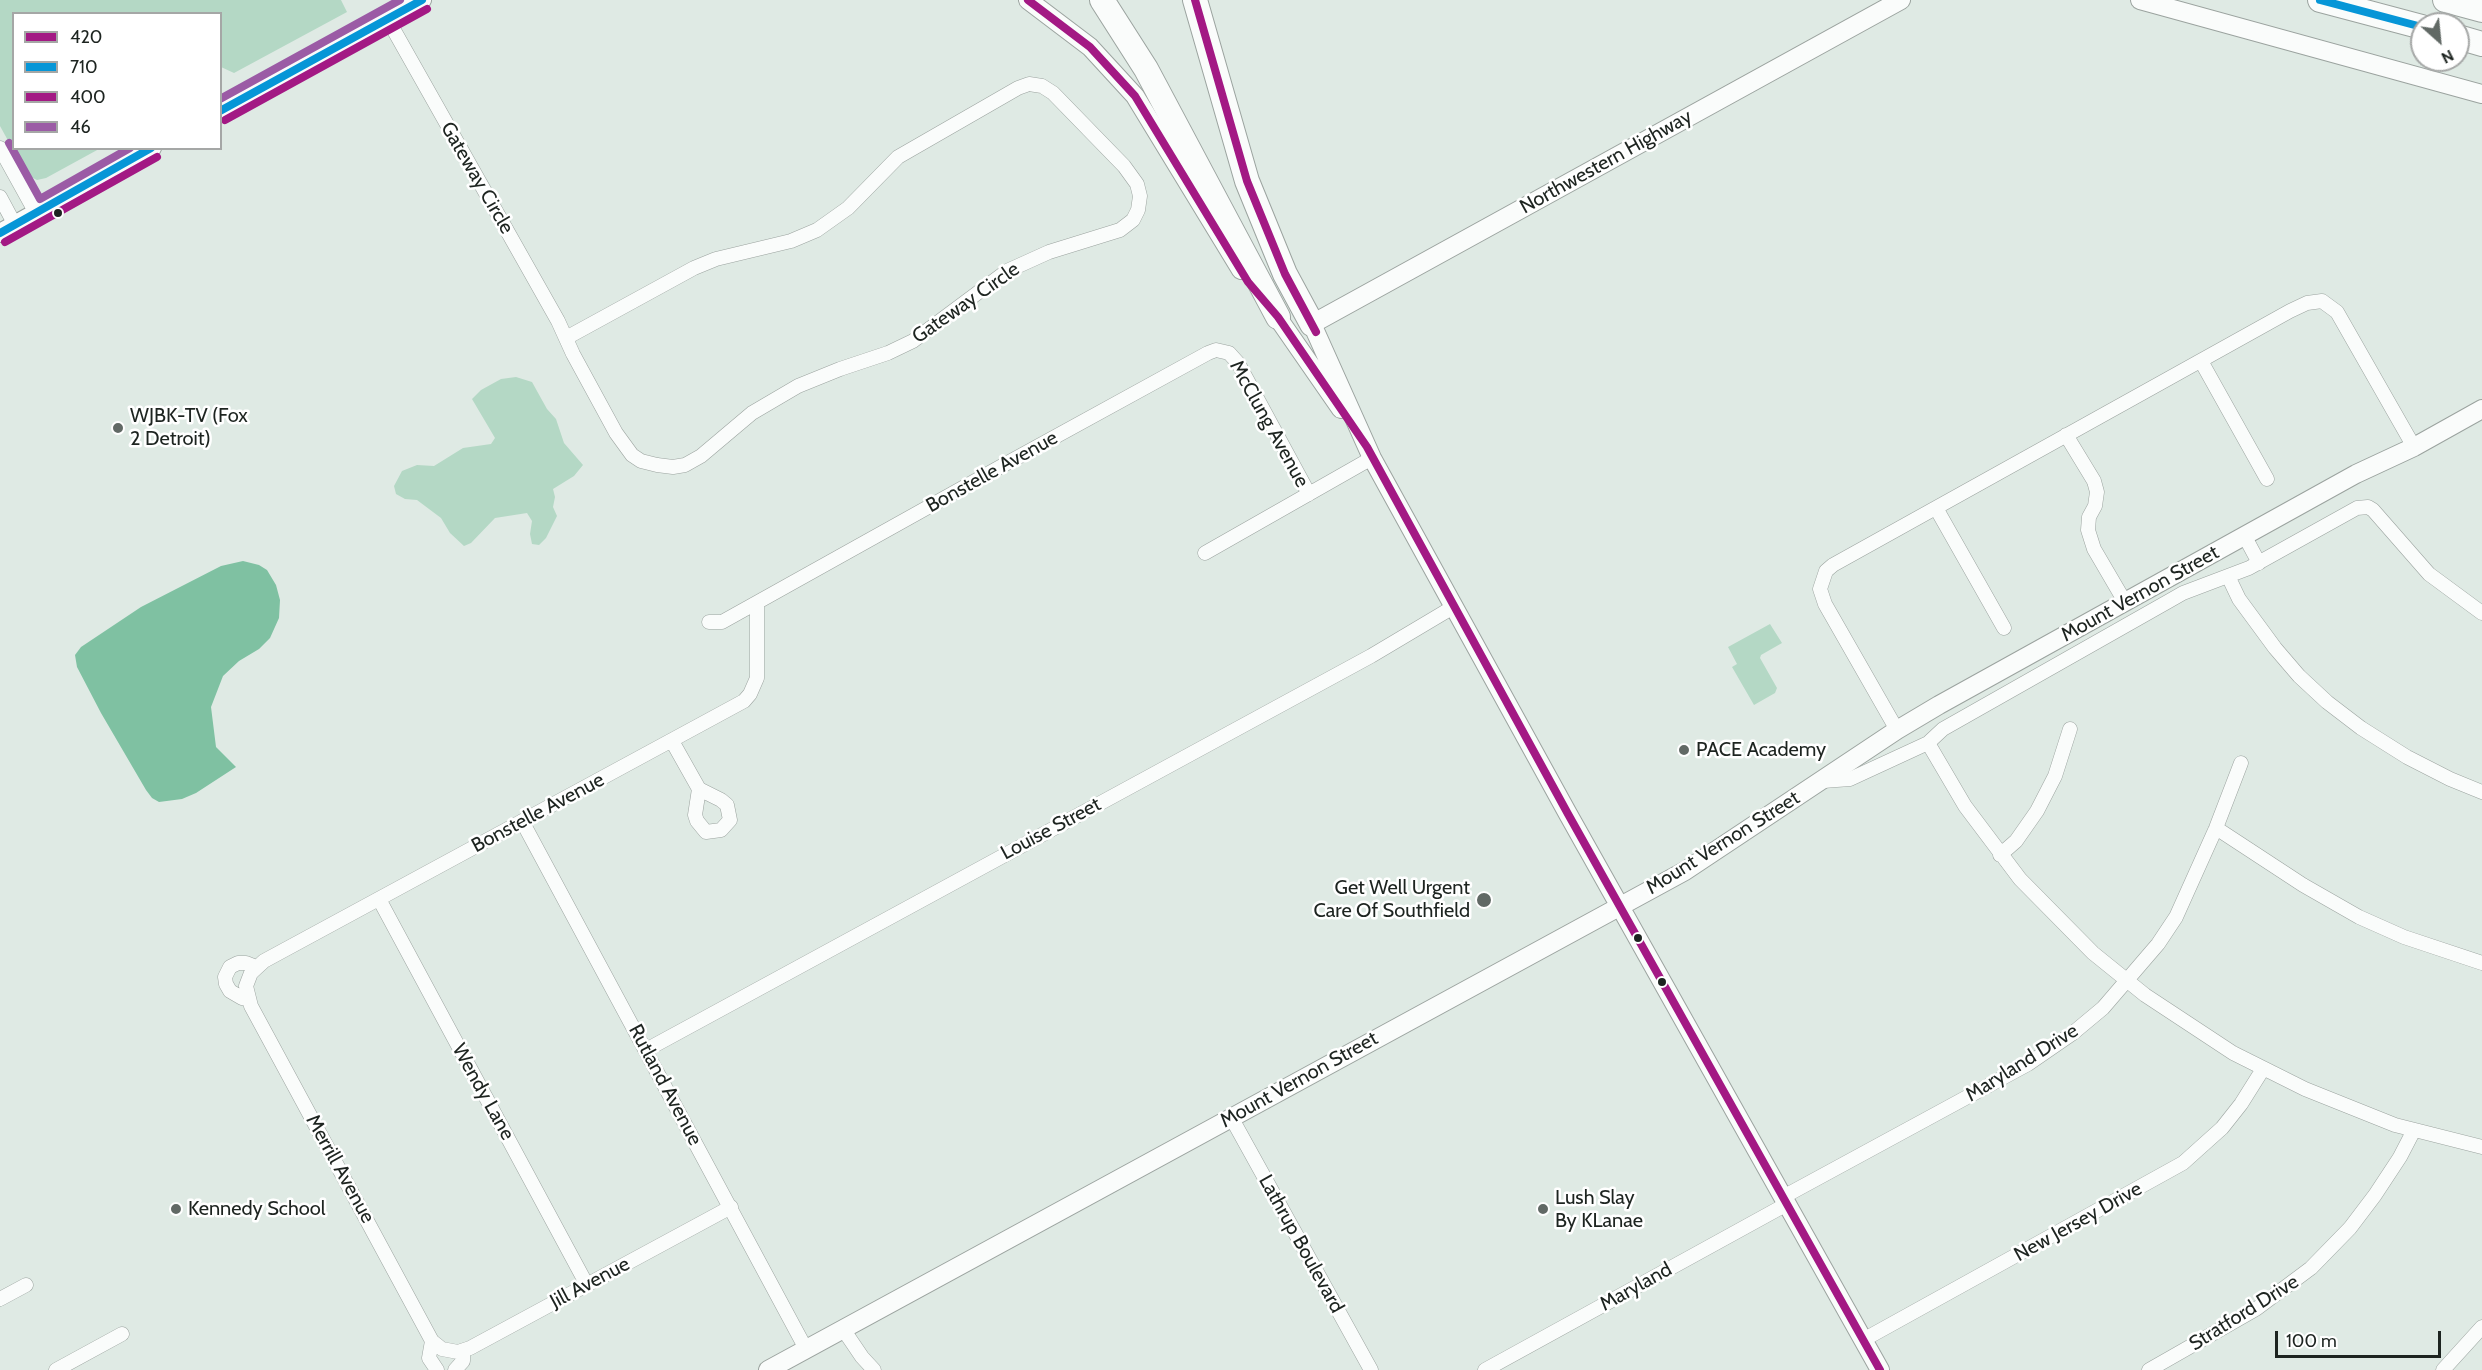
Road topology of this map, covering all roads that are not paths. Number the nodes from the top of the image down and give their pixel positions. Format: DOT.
graph roads {
  1 [pos="422,0"];
  2 [pos="1028,0"];
  3 [pos="1102,0"];
  4 [pos="1195,0"];
  5 [pos="1901,0"];
  6 [pos="2140,0"];
  7 [pos="2320,0"];
  8 [pos="2445,0"];
  9 [pos="2474,0"];
  10 [pos="2482,4"];
  11 [pos="2482,10"];
  12 [pos="387,18"];
  13 [pos="2410,24"];
  14 [pos="2482,94"];
  15 [pos="222,110"];
  16 [pos="0,148"];
  17 [pos="148,150"];
  18 [pos="0,197"];
  19 [pos="36,213"];
  20 [pos="8,229"];
  21 [pos="1278,317"];
  22 [pos="1312,324"];
  23 [pos="566,338"];
  24 [pos="1229,353"];
  25 [pos="2201,361"];
  26 [pos="2482,410"];
  27 [pos="2066,435"];
  28 [pos="2414,447"];
  29 [pos="1370,453"];
  30 [pos="2267,479"];
  31 [pos="1309,494"];
  32 [pos="1936,508"];
  33 [pos="2244,536"];
  34 [pos="1205,553"];
  35 [pos="2259,562"];
  36 [pos="2228,576"];
  37 [pos="2125,602"];
  38 [pos="758,603"];
  39 [pos="1455,606"];
  40 [pos="2482,613"];
  41 [pos="709,622"];
  42 [pos="2004,628"];
  43 [pos="2070,729"];
  44 [pos="1897,730"];
  45 [pos="672,741"];
  46 [pos="1928,743"];
  47 [pos="2241,763"];
  48 [pos="1820,782"];
  49 [pos="699,789"];
  50 [pos="2482,792"];
  51 [pos="522,821"];
  52 [pos="2216,828"];
  53 [pos="2001,855"];
  54 [pos="379,899"];
  55 [pos="1620,905"];
  56 [pos="2482,963"];
  57 [pos="256,967"];
  58 [pos="247,980"];
  59 [pos="2128,981"];
  60 [pos="248,999"];
  61 [pos="646,1050"];
  62 [pos="2263,1069"];
  63 [pos="1231,1117"];
  64 [pos="2414,1130"];
  65 [pos="2482,1147"];
  66 [pos="1785,1200"];
  67 [pos="731,1207"];
  68 [pos="26,1285"];
  69 [pos="587,1285"];
  70 [pos="0,1299"];
  71 [pos="2482,1327"];
  72 [pos="843,1329"];
  73 [pos="122,1334"];
  74 [pos="432,1341"];
  75 [pos="1863,1341"];
  76 [pos="806,1349"];
  77 [pos="447,1351"];
  78 [pos="464,1351"];
  79 [pos="56,1370"];
  80 [pos="437,1370"];
  81 [pos="455,1370"];
  82 [pos="768,1370"];
  83 [pos="874,1370"];
  84 [pos="1371,1370"];
  85 [pos="1485,1370"];
  86 [pos="1880,1370"];
  87 [pos="2150,1370"];
  88 [pos="2444,1370"];
  1 -- 12 [label="main road"];
  2 -- 21 [label="main road"];
  3 -- 21 [label="highway"];
  4 -- 22 [label="highway"];
  5 -- 22 [label="main road, Northwestern Highway"];
  6 -- 14 [label="main road"];
  7 -- 13 [label="highway"];
  8 -- 11 [label="highway"];
  9 -- 10 [label="highway"];
  12 -- 15 [label="main road"];
  12 -- 23 [label="street, Gateway Circle"];
  16 -- 19 [label="street"];
  17 -- 19 [label="main road"];
  18 -- 20 [label="street"];
  19 -- 20 [label="main road"];
  21 -- 29 [label="main road"];
  22 -- 29 [label="main road"];
  23 -- 23 [label="street, Gateway Circle"];
  24 -- 31 [label="street, McClung Avenue"];
  24 -- 38 [label="street, Bonstelle Avenue"];
  25 -- 27 [label="street"];
  25 -- 28 [label="street"];
  25 -- 30 [label="street"];
  26 -- 28 [label="main road, Mount Vernon Street"];
  27 -- 32 [label="street"];
  27 -- 37 [label="street"];
  28 -- 33 [label="main road, Mount Vernon Street"];
  29 -- 31 [label="street, McClung Avenue"];
  29 -- 39 [label="main road"];
  31 -- 34 [label="street, McClung Avenue"];
  32 -- 42 [label="street"];
  32 -- 44 [label="street"];
  33 -- 35 [label="street"];
  33 -- 37 [label="main road, Mount Vernon Street"];
  35 -- 36 [label="street"];
  35 -- 40 [label="street"];
  36 -- 46 [label="street"];
  36 -- 50 [label="street"];
  37 -- 44 [label="main road, Mount Vernon Street"];
  38 -- 41 [label="street, Bonstelle Avenue"];
  38 -- 45 [label="street, Bonstelle Avenue"];
  39 -- 55 [label="main road"];
  39 -- 61 [label="street, Louise Street"];
  43 -- 53 [label="street"];
  44 -- 48 [label="main road, Mount Vernon Street"];
  45 -- 49 [label="street"];
  45 -- 51 [label="street, Bonstelle Avenue"];
  46 -- 48 [label="street"];
  46 -- 53 [label="street"];
  47 -- 52 [label="street, Maryland Drive"];
  48 -- 55 [label="main road, Mount Vernon Street"];
  51 -- 54 [label="street, Bonstelle Avenue"];
  51 -- 61 [label="street, Rutland Avenue"];
  52 -- 56 [label="street"];
  52 -- 59 [label="street, Maryland Drive"];
  53 -- 59 [label="street"];
  54 -- 57 [label="street, Bonstelle Avenue"];
  54 -- 69 [label="street, Wendy Lane"];
  55 -- 63 [label="main road, Mount Vernon Street"];
  55 -- 66 [label="main road"];
  57 -- 58 [label="street, Bonstelle Avenue"];
  57 -- 60 [label="street"];
  58 -- 60 [label="street, Merrill Avenue"];
  59 -- 62 [label="street"];
  59 -- 66 [label="street, Maryland Drive"];
  60 -- 74 [label="street, Merrill Avenue"];
  61 -- 67 [label="street, Rutland Avenue"];
  62 -- 64 [label="street"];
  62 -- 75 [label="street, New Jersey Drive"];
  63 -- 72 [label="main road, Mount Vernon Street"];
  63 -- 84 [label="street, Lathrup Boulevard"];
  64 -- 65 [label="street"];
  64 -- 87 [label="street, Stratford Drive"];
  66 -- 75 [label="main road"];
  66 -- 85 [label="street, Maryland"];
  67 -- 69 [label="street, Jill Avenue"];
  67 -- 76 [label="street, Rutland Avenue"];
  68 -- 70 [label="street"];
  69 -- 78 [label="street, Jill Avenue"];
  71 -- 88 [label="street"];
  72 -- 76 [label="main road, Mount Vernon Street"];
  72 -- 83 [label="street"];
  73 -- 79 [label="street"];
  74 -- 77 [label="street, Merrill Avenue"];
  74 -- 80 [label="street"];
  75 -- 86 [label="main road"];
  76 -- 82 [label="main road, Mount Vernon Street"];
  77 -- 78 [label="street, Jill Avenue"];
  78 -- 81 [label="street"];
}
